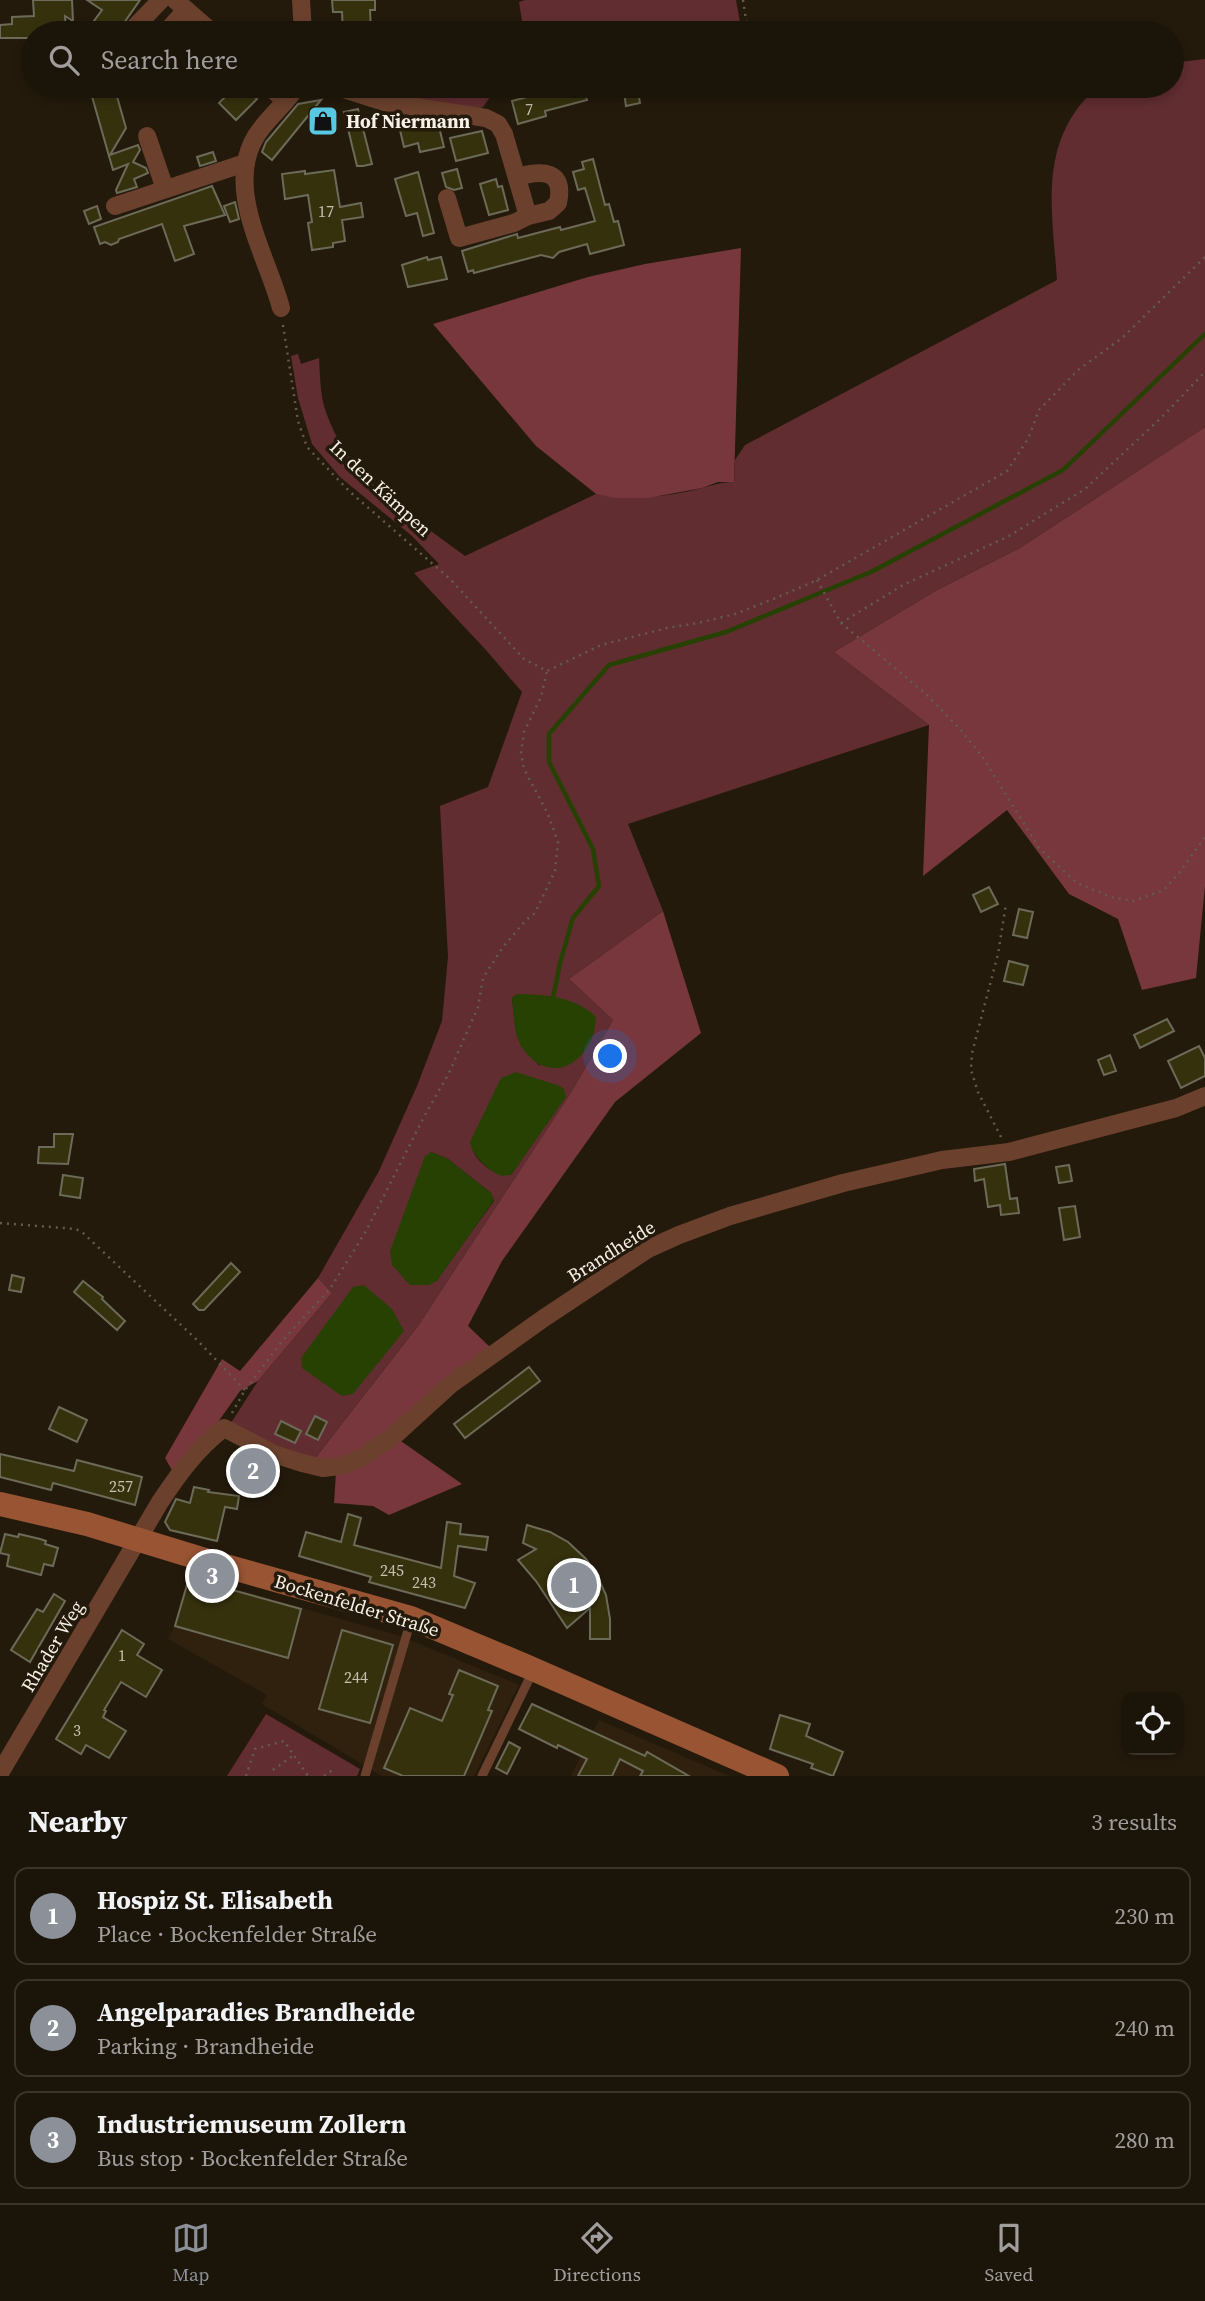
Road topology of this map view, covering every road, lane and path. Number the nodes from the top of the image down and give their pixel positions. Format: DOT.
graph roads {
  1 [pos="161,0"];
  2 [pos="301,0"];
  3 [pos="743,0"];
  4 [pos="181,5"];
  5 [pos="141,21"];
  6 [pos="172,21"];
  7 [pos="199,21"];
  8 [pos="302,21"];
  9 [pos="746,21"];
  10 [pos="282,98"];
  11 [pos="287,98"];
  12 [pos="372,98"];
  13 [pos="285,101"];
  14 [pos="147,136"];
  15 [pos="245,163"];
  16 [pos="517,177"];
  17 [pos="165,189"];
  18 [pos="447,198"];
  19 [pos="115,206"];
  20 [pos="528,216"];
  21 [pos="1205,257"];
  22 [pos="281,308"];
  23 [pos="1205,372"];
  24 [pos="817,580"];
  25 [pos="841,623"];
  26 [pos="547,671"];
  27 [pos="1205,837"];
  28 [pos="1006,904"];
  29 [pos="1205,1097"];
  30 [pos="1009,1152"];
  31 [pos="0,1223"];
  32 [pos="245,1390"];
  33 [pos="224,1428"];
  34 [pos="0,1504"];
  35 [pos="140,1541"];
  36 [pos="411,1618"];
  37 [pos="534,1669"];
  38 [pos="294,1755"];
  39 [pos="334,1769"];
  40 [pos="273,1770"];
  41 [pos="1,1771"];
  42 [pos="325,1775"];
  43 [pos="246,1776"];
  44 [pos="308,1776"];
  45 [pos="333,1776"];
  46 [pos="365,1776"];
  47 [pos="482,1776"];
  48 [pos="777,1776"];
  1 -- 5 [label="street"];
  2 -- 8 [label="street"];
  3 -- 9 [label="path"];
  4 -- 6 [label="street"];
  4 -- 7 [label="street"];
  10 -- 13 [label="street"];
  11 -- 13 [label="street"];
  12 -- 16 [label="street"];
  13 -- 15 [label="street"];
  14 -- 17 [label="street"];
  15 -- 17 [label="street"];
  15 -- 22 [label="street"];
  16 -- 20 [label="street"];
  16 -- 20 [label="street"];
  17 -- 19 [label="street"];
  18 -- 20 [label="street"];
  21 -- 24 [label="path"];
  22 -- 26 [label="path, In den Kämpen"];
  23 -- 25 [label="path"];
  24 -- 25 [label="path"];
  24 -- 26 [label="path"];
  25 -- 27 [label="path"];
  26 -- 32 [label="path"];
  28 -- 30 [label="path"];
  29 -- 30 [label="street, Brandheide"];
  30 -- 33 [label="street, Brandheide"];
  31 -- 32 [label="path"];
  32 -- 33 [label="path"];
  33 -- 35 [label="street"];
  34 -- 35 [label="main road, Bockenfelder Straße"];
  35 -- 36 [label="main road, Bockenfelder Straße"];
  35 -- 41 [label="street, Rhader Weg"];
  36 -- 37 [label="main road, Bockenfelder Straße"];
  36 -- 46 [label="lane"];
  37 -- 47 [label="lane"];
  37 -- 48 [label="main road, Bockenfelder Straße"];
  38 -- 40 [label="path"];
  38 -- 43 [label="path"];
  38 -- 44 [label="path"];
  39 -- 42 [label="path"];
  42 -- 45 [label="path"];
}
